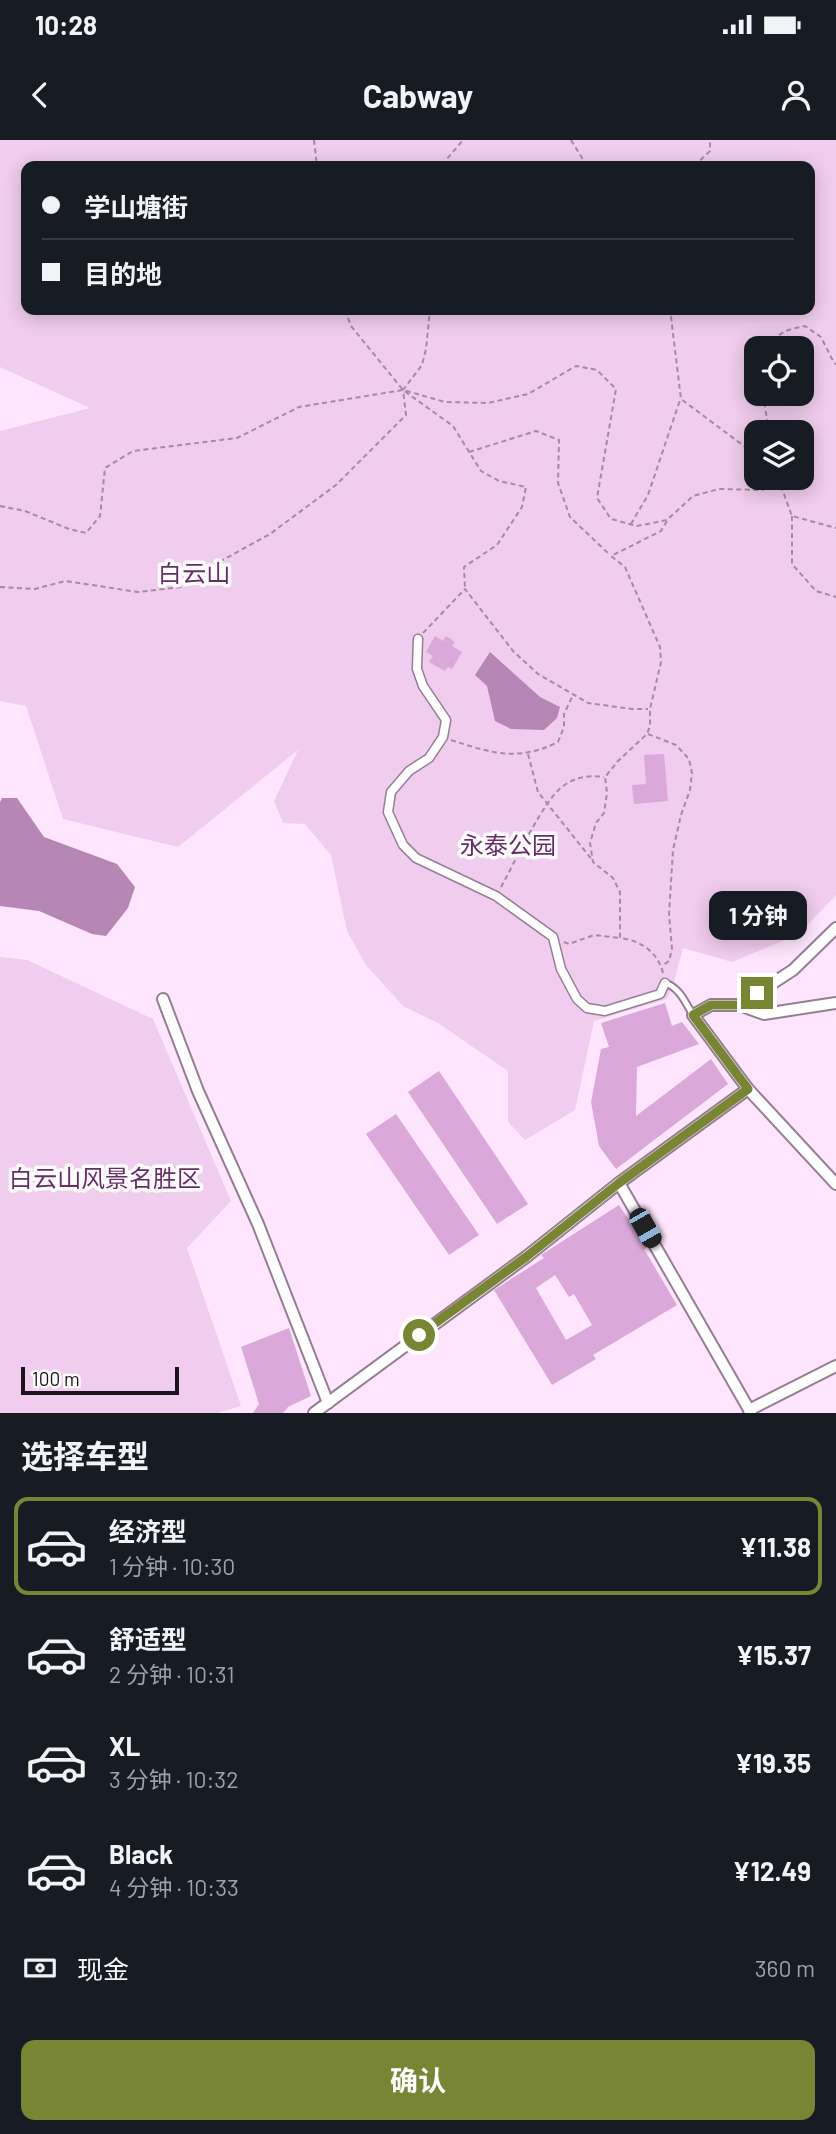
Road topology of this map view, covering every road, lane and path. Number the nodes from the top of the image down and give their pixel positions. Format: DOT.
graph roads {
  1 [pos="314,140"];
  2 [pos="463,140"];
  3 [pos="570,140"];
  4 [pos="710,140"];
  5 [pos="316,161"];
  6 [pos="446,161"];
  7 [pos="584,161"];
  8 [pos="699,161"];
  9 [pos="347,315"];
  10 [pos="429,315"];
  11 [pos="670,315"];
  12 [pos="777,336"];
  13 [pos="836,364"];
  14 [pos="403,390"];
  15 [pos="681,399"];
  16 [pos="744,446"];
  17 [pos="468,452"];
  18 [pos="744,490"];
  19 [pos="781,490"];
  20 [pos="0,506"];
  21 [pos="792,516"];
  22 [pos="667,520"];
  23 [pos="631,524"];
  24 [pos="836,528"];
  25 [pos="611,556"];
  26 [pos="0,586"];
  27 [pos="465,589"];
  28 [pos="836,597"];
  29 [pos="418,639"];
  30 [pos="573,694"];
  31 [pos="650,709"];
  32 [pos="647,734"];
  33 [pos="443,737"];
  34 [pos="528,753"];
  35 [pos="605,778"];
  36 [pos="548,802"];
  37 [pos="593,862"];
  38 [pos="496,896"];
  39 [pos="836,929"];
  40 [pos="553,937"];
  41 [pos="620,938"];
  42 [pos="661,967"];
  43 [pos="665,983"];
  44 [pos="163,999"];
  45 [pos="836,1003"];
  46 [pos="739,1005"];
  47 [pos="693,1015"];
  48 [pos="748,1089"];
  49 [pos="619,1183"];
  50 [pos="836,1184"];
  51 [pos="836,1366"];
  52 [pos="328,1403"];
  53 [pos="750,1411"];
  54 [pos="314,1413"];
  1 -- 5 [label="path"];
  2 -- 6 [label="path"];
  3 -- 7 [label="path"];
  4 -- 8 [label="path"];
  9 -- 14 [label="path"];
  10 -- 14 [label="path"];
  11 -- 15 [label="path"];
  12 -- 13 [label="path"];
  14 -- 17 [label="path"];
  14 -- 20 [label="path"];
  14 -- 23 [label="path"];
  14 -- 26 [label="path"];
  15 -- 16 [label="path"];
  15 -- 23 [label="path"];
  17 -- 25 [label="path"];
  17 -- 27 [label="path"];
  18 -- 22 [label="path"];
  19 -- 21 [label="path"];
  21 -- 24 [label="path"];
  21 -- 28 [label="path"];
  22 -- 23 [label="path"];
  22 -- 25 [label="path"];
  25 -- 31 [label="path"];
  27 -- 29 [label="path"];
  27 -- 30 [label="path"];
  29 -- 33 [label="street"];
  30 -- 31 [label="path"];
  30 -- 34 [label="path"];
  31 -- 32 [label="path"];
  32 -- 35 [label="path"];
  32 -- 42 [label="path"];
  33 -- 34 [label="path"];
  33 -- 38 [label="street"];
  34 -- 36 [label="path"];
  35 -- 36 [label="path"];
  35 -- 37 [label="path"];
  36 -- 37 [label="path"];
  36 -- 38 [label="path"];
  37 -- 41 [label="path"];
  38 -- 40 [label="street"];
  39 -- 46 [label="street"];
  40 -- 41 [label="path"];
  40 -- 43 [label="street"];
  41 -- 42 [label="path"];
  42 -- 43 [label="path"];
  43 -- 47 [label="lane"];
  44 -- 52 [label="street"];
  45 -- 46 [label="street"];
  46 -- 47 [label="street"];
  47 -- 48 [label="street"];
  48 -- 49 [label="street"];
  48 -- 50 [label="street"];
  49 -- 52 [label="street"];
  49 -- 53 [label="street"];
  51 -- 53 [label="street"];
  52 -- 54 [label="street"];
}
